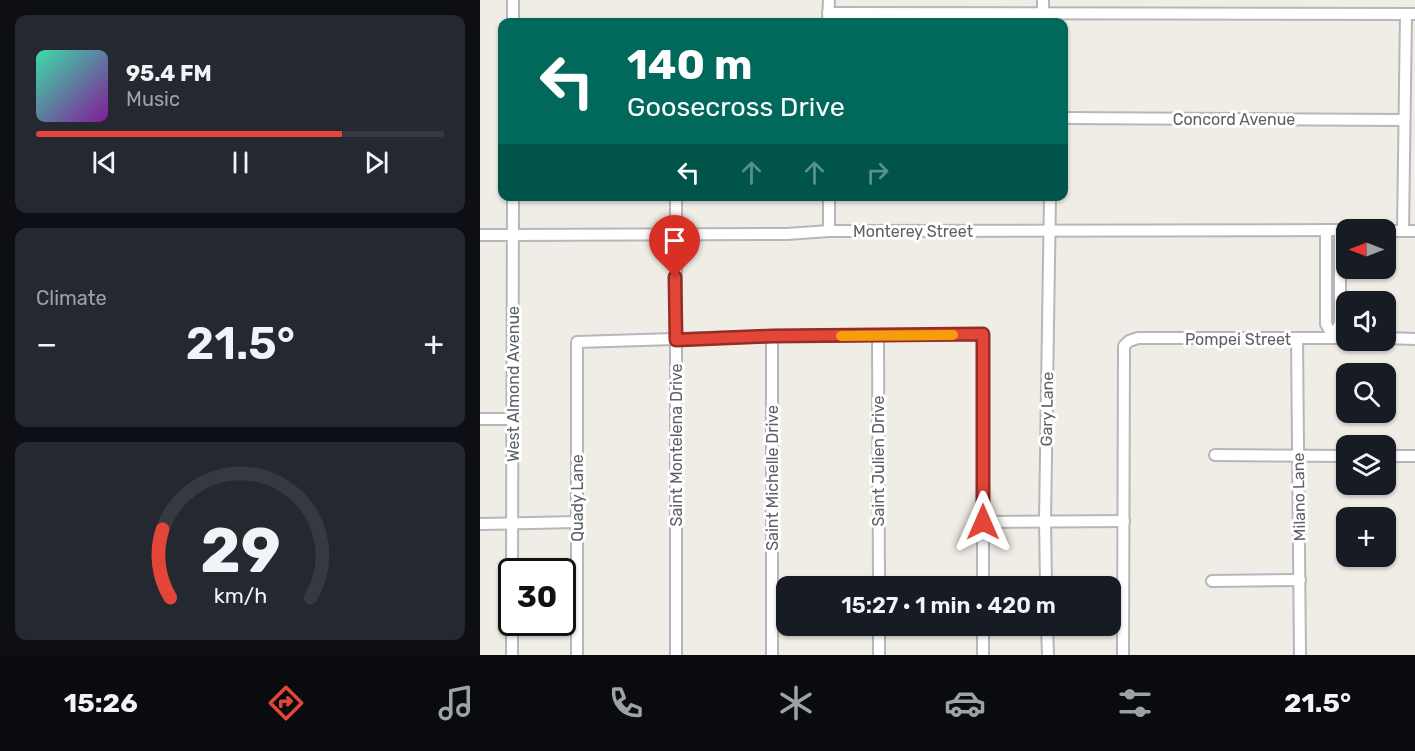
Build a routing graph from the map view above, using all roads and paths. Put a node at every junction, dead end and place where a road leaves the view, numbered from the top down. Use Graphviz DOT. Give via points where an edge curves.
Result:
graph roads {
  1 [pos="513,0"];
  2 [pos="829,0"];
  3 [pos="1042,0"];
  4 [pos="1411,14"];
  5 [pos="513,18"];
  6 [pos="828,18"];
  7 [pos="1043,18"];
  8 [pos="1068,118"];
  9 [pos="1404,120"];
  10 [pos="513,201"];
  11 [pos="676,201"];
  12 [pos="829,201"];
  13 [pos="1050,201"];
  14 [pos="1326,230"];
  15 [pos="1336,230"];
  16 [pos="829,231"];
  17 [pos="1050,231"];
  18 [pos="1396,231"];
  19 [pos="1403,231"];
  20 [pos="1415,231"];
  21 [pos="480,234"];
  22 [pos="513,234"];
  23 [pos="675,235"];
  24 [pos="1341,279"];
  25 [pos="878,335"];
  26 [pos="772,336"];
  27 [pos="1333,337"];
  28 [pos="1336,337"];
  29 [pos="1396,338"];
  30 [pos="1297,339"];
  31 [pos="1415,339"];
  32 [pos="676,340"];
  33 [pos="480,419"];
  34 [pos="513,419"];
  35 [pos="1215,454"];
  36 [pos="1336,456"];
  37 [pos="1396,456"];
  38 [pos="1415,456"];
  39 [pos="1299,457"];
  40 [pos="1045,520"];
  41 [pos="1124,521"];
  42 [pos="577,522"];
  43 [pos="983,522"];
  44 [pos="480,524"];
  45 [pos="513,524"];
  46 [pos="512,558"];
  47 [pos="879,576"];
  48 [pos="983,576"];
  49 [pos="1047,576"];
  50 [pos="1300,580"];
  51 [pos="1212,581"];
  52 [pos="512,636"];
  53 [pos="879,636"];
  54 [pos="983,636"];
  55 [pos="1047,636"];
  56 [pos="512,655"];
  57 [pos="577,655"];
  58 [pos="676,655"];
  59 [pos="772,655"];
  60 [pos="879,655"];
  61 [pos="983,655"];
  62 [pos="1048,655"];
  63 [pos="1123,655"];
  64 [pos="1299,655"];
  1 -- 5 [label="street"];
  2 -- 6 [label="street"];
  3 -- 7 [label="street"];
  4 -- 7 [label="street"];
  4 -- 9 [label="street"];
  6 -- 7 [label="street"];
  8 -- 9 [label="street, Concord Avenue"];
  9 -- 19 [label="street"];
  10 -- 22 [label="street, West Almond Avenue"];
  11 -- 23 [label="street, Saint Montelena Drive"];
  12 -- 16 [label="street"];
  13 -- 17 [label="street, Gary Lane"];
  14 -- 15 [label="street, Monterey Street"];
  14 -- 17 [label="street, Monterey Street"];
  14 -- 27 [label="street" via="1326,324"];
  16 -- 17 [label="street, Monterey Street"];
  16 -- 23 [label="street, Monterey Street"];
  17 -- 40 [label="street, Gary Lane"];
  18 -- 19 [label="street"];
  19 -- 20 [label="street"];
  21 -- 22 [label="street, Monterey Street"];
  22 -- 23 [label="street, Monterey Street"];
  22 -- 34 [label="street, West Almond Avenue"];
  23 -- 32 [label="street, Saint Montelena Drive"];
  24 -- 27 [label="street" via="1340,323"];
  25 -- 26 [label="street"];
  25 -- 43 [label="street" via="983,334"];
  25 -- 47 [label="street, Saint Julien Drive"];
  26 -- 32 [label="street"];
  26 -- 59 [label="street, Saint Michelle Drive"];
  27 -- 28 [label="street, Pompei Street"];
  27 -- 30 [label="street, Pompei Street"];
  29 -- 31 [label="street"];
  30 -- 39 [label="street, Milano Lane"];
  30 -- 41 [label="street, Pompei Street" via="1138,338 1124,346"];
  32 -- 42 [label="street, Quady Lane" via="577,342"];
  32 -- 58 [label="street, Saint Montelena Drive"];
  33 -- 34 [label="street"];
  34 -- 45 [label="street, West Almond Avenue"];
  35 -- 39 [label="street"];
  36 -- 39 [label="street"];
  37 -- 38 [label="street"];
  39 -- 50 [label="street, Milano Lane"];
  40 -- 41 [label="street"];
  40 -- 43 [label="street"];
  40 -- 49 [label="street, Gary Lane"];
  41 -- 63 [label="street"];
  42 -- 45 [label="street"];
  42 -- 57 [label="street, Quady Lane"];
  43 -- 48 [label="street"];
  44 -- 45 [label="street"];
  45 -- 46 [label="street, West Almond Avenue"];
  50 -- 51 [label="street"];
  50 -- 64 [label="street, Milano Lane"];
  52 -- 56 [label="street"];
  53 -- 60 [label="street"];
  54 -- 61 [label="street"];
  55 -- 62 [label="street"];
}
